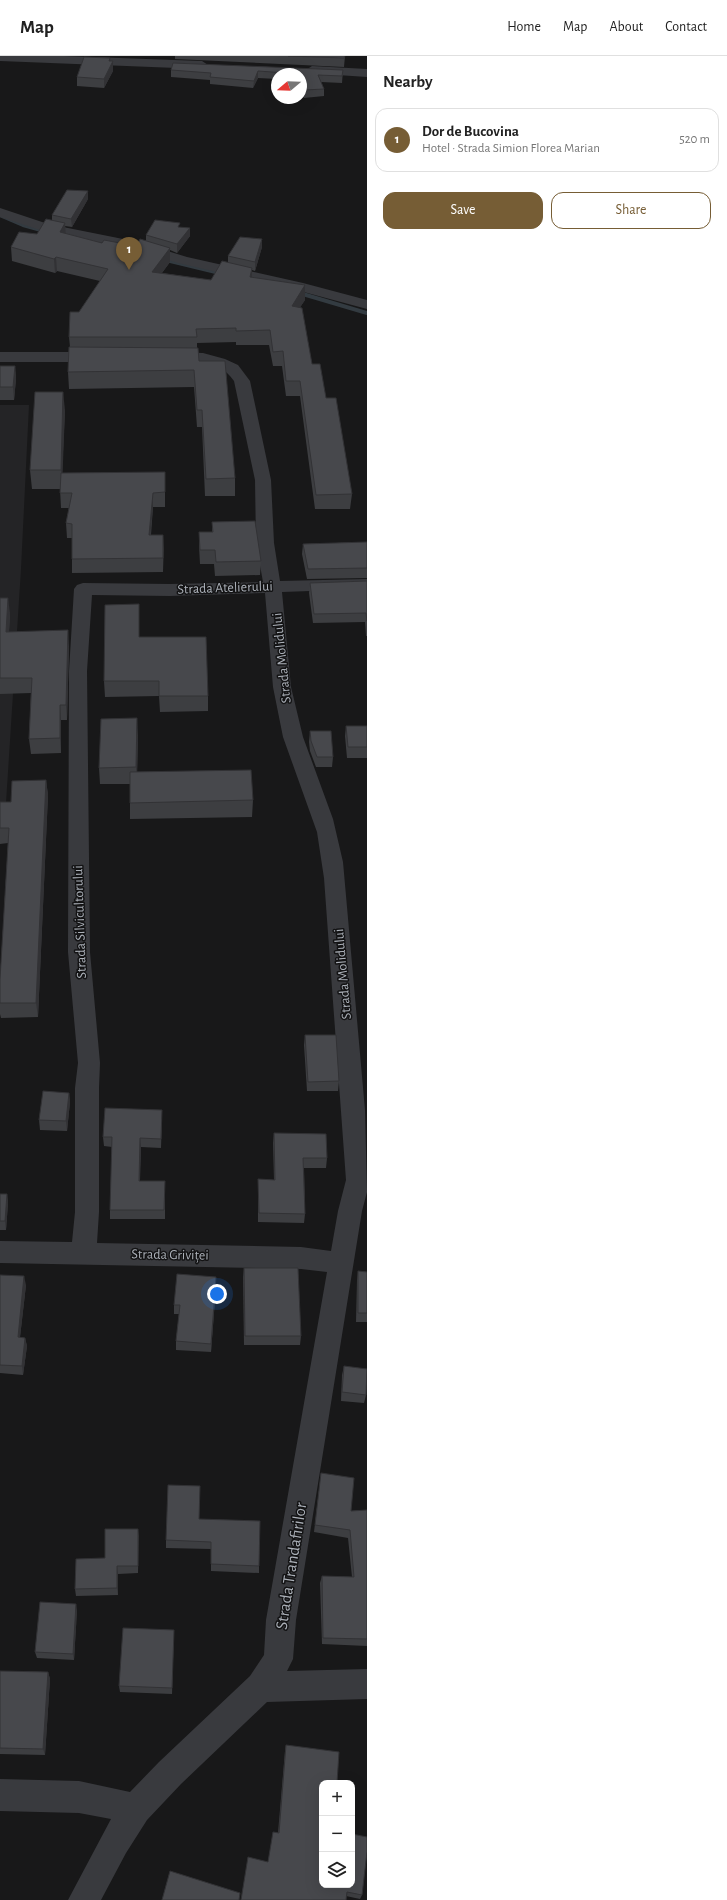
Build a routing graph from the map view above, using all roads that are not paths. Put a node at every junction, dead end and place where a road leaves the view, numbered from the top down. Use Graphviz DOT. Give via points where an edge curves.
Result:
graph roads {
  1 [pos="0,57"];
  2 [pos="215,66"];
  3 [pos="307,70"];
  4 [pos="367,73"];
  5 [pos="0,212"];
  6 [pos="367,305"];
  7 [pos="0,357"];
  8 [pos="113,357"];
  9 [pos="151,357"];
  10 [pos="367,584"];
  11 [pos="272,586"];
  12 [pos="83,589"];
  13 [pos="363,1174"];
  14 [pos="0,1252"];
  15 [pos="83,1254"];
  16 [pos="341,1262"];
  17 [pos="367,1684"];
  18 [pos="261,1687"];
  19 [pos="0,1796"];
  20 [pos="136,1809"];
  21 [pos="84,1900"];
  1 -- 2 [label="street"];
  3 -- 4 [label="street"];
  5 -- 6 [label="street" via="39,226 118,241 183,260 302,287"];
  7 -- 8 [label="street"];
  9 -- 11 [label="street, Strada Molidului" via="203,358 220,362 233,368 242,381 262,480 265,543"];
  10 -- 11 [label="street, Strada Atelierului"];
  11 -- 12 [label="street, Strada Atelierului" via="170,590"];
  11 -- 13 [label="street, Strada Molidului" via="282,687 293,737 318,808 324,818 330,850 346,1002 355,1157"];
  12 -- 15 [label="street, Strada Silvicultorului" via="78,671 79,952 89,1063 87,1212"];
  13 -- 16 [label="street, Strada Trandafirilor"];
  14 -- 15 [label="street, Strada Griviței"];
  15 -- 16 [label="street, Strada Griviței" via="301,1258"];
  16 -- 18 [label="street, Strada Trandafirilor" via="283,1613 278,1659"];
  17 -- 18 [label="street"];
  18 -- 20 [label="street, Strada Trandafirilor" via="170,1773"];
  19 -- 20 [label="street" via="79,1797"];
  20 -- 21 [label="street, Strada Trandafirilor"];
}
